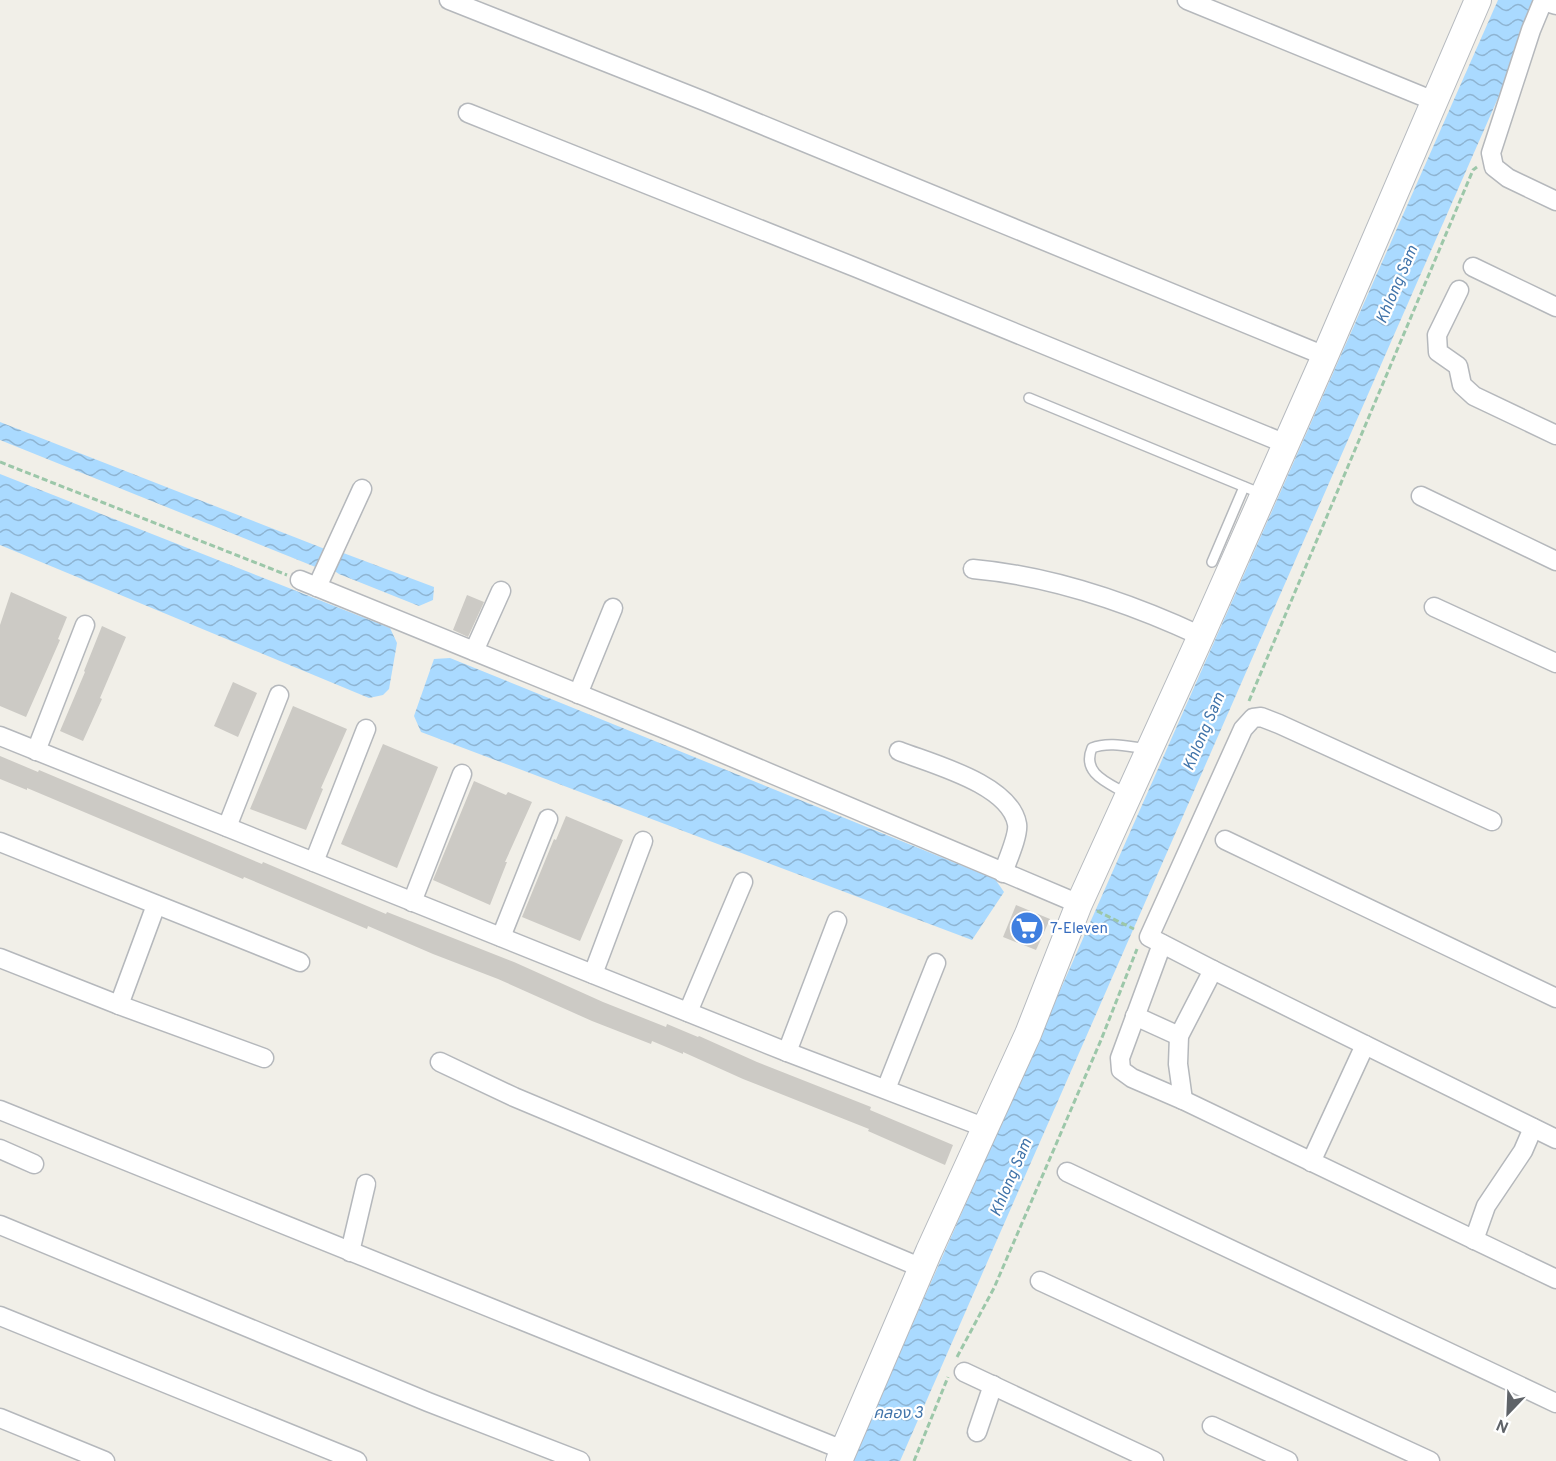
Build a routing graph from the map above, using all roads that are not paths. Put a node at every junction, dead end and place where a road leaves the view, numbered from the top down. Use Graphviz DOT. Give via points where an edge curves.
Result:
graph roads {
  1 [pos="449,0"];
  2 [pos="1187,0"];
  3 [pos="1478,0"];
  4 [pos="1556,5"];
  5 [pos="1434,101"];
  6 [pos="468,113"];
  7 [pos="1556,201"];
  8 [pos="1473,267"];
  9 [pos="1459,290"];
  10 [pos="1556,308"];
  11 [pos="1325,356"];
  12 [pos="1029,398"];
  13 [pos="1556,435"];
  14 [pos="1286,444"];
  15 [pos="362,489"];
  16 [pos="1254,491"];
  17 [pos="1421,496"];
  18 [pos="1556,561"];
  19 [pos="1212,562"];
  20 [pos="974,568"];
  21 [pos="300,580"];
  22 [pos="317,587"];
  23 [pos="501,591"];
  24 [pos="1434,607"];
  25 [pos="613,608"];
  26 [pos="85,625"];
  27 [pos="1201,636"];
  28 [pos="474,651"];
  29 [pos="1556,663"];
  30 [pos="578,694"];
  31 [pos="279,695"];
  32 [pos="366,729"];
  33 [pos="0,736"];
  34 [pos="1149,749"];
  35 [pos="36,751"];
  36 [pos="899,751"];
  37 [pos="462,774"];
  38 [pos="1127,795"];
  39 [pos="548,819"];
  40 [pos="1492,821"];
  41 [pos="227,827"];
  42 [pos="1225,840"];
  43 [pos="643,841"];
  44 [pos="0,842"];
  45 [pos="314,862"];
  46 [pos="1003,873"];
  47 [pos="743,882"];
  48 [pos="412,902"];
  49 [pos="156,905"];
  50 [pos="1086,907"];
  51 [pos="837,921"];
  52 [pos="501,937"];
  53 [pos="1162,944"];
  54 [pos="0,958"];
  55 [pos="300,962"];
  56 [pos="936,963"];
  57 [pos="1213,970"];
  58 [pos="593,974"];
  59 [pos="1556,998"];
  60 [pos="119,1005"];
  61 [pos="687,1012"];
  62 [pos="1135,1016"];
  63 [pos="1179,1036"];
  64 [pos="1365,1046"];
  65 [pos="787,1052"];
  66 [pos="264,1058"];
  67 [pos="440,1062"];
  68 [pos="886,1089"];
  69 [pos="1183,1100"];
  70 [pos="0,1110"];
  71 [pos="986,1128"];
  72 [pos="1533,1128"];
  73 [pos="1556,1139"];
  74 [pos="0,1149"];
  75 [pos="1311,1162"];
  76 [pos="34,1164"];
  77 [pos="1067,1172"];
  78 [pos="366,1184"];
  79 [pos="0,1225"];
  80 [pos="1474,1240"];
  81 [pos="350,1252"];
  82 [pos="922,1268"];
  83 [pos="1556,1279"];
  84 [pos="1040,1281"];
  85 [pos="0,1316"];
  86 [pos="964,1372"];
  87 [pos="993,1385"];
  88 [pos="1556,1402"];
  89 [pos="0,1418"];
  90 [pos="1212,1426"];
  91 [pos="977,1432"];
  92 [pos="841,1456"];
  93 [pos="105,1461"];
  94 [pos="357,1461"];
  95 [pos="580,1461"];
  96 [pos="1154,1461"];
  97 [pos="1288,1461"];
  98 [pos="1430,1461"];
  1 -- 11 [label="street"];
  2 -- 5 [label="street"];
  3 -- 5 [label="street"];
  4 -- 7 [label="street" via="1543,1 1491,153 1494,167 1508,178"];
  5 -- 11 [label="street"];
  6 -- 14 [label="street"];
  8 -- 10 [label="street"];
  9 -- 13 [label="street" via="1437,335 1438,352 1458,366 1462,385 1474,396"];
  11 -- 14 [label="street"];
  12 -- 16 [label="lane"];
  14 -- 16 [label="street"];
  15 -- 22 [label="street"];
  16 -- 19 [label="lane"];
  16 -- 27 [label="street"];
  17 -- 18 [label="street"];
  20 -- 27 [label="street" via="1073,588 1149,612"];
  21 -- 22 [label="street"];
  22 -- 28 [label="street"];
  23 -- 28 [label="street"];
  24 -- 29 [label="street"];
  25 -- 30 [label="street"];
  26 -- 35 [label="street"];
  27 -- 34 [label="street"];
  28 -- 30 [label="street"];
  30 -- 46 [label="street"];
  31 -- 41 [label="street"];
  32 -- 45 [label="street"];
  33 -- 35 [label="street"];
  34 -- 38 [label="street"];
  34 -- 38 [label="lane" via="1113,745 1092,748 1088,757 1090,768"];
  35 -- 41 [label="street"];
  36 -- 46 [label="street" via="980,783 1002,799 1017,826"];
  37 -- 48 [label="street"];
  38 -- 50 [label="street"];
  39 -- 52 [label="street"];
  40 -- 53 [label="street" via="1279,724 1253,718 1243,729 1149,936"];
  41 -- 45 [label="street"];
  42 -- 59 [label="street"];
  43 -- 58 [label="street"];
  44 -- 49 [label="street"];
  45 -- 48 [label="street"];
  46 -- 50 [label="street"];
  47 -- 61 [label="street"];
  48 -- 52 [label="street"];
  49 -- 55 [label="street"];
  49 -- 60 [label="street"];
  50 -- 71 [label="street"];
  51 -- 65 [label="street"];
  52 -- 58 [label="street"];
  53 -- 57 [label="street"];
  53 -- 62 [label="street"];
  54 -- 60 [label="street"];
  56 -- 68 [label="street"];
  57 -- 63 [label="street"];
  57 -- 64 [label="street"];
  58 -- 61 [label="street"];
  60 -- 66 [label="street"];
  61 -- 65 [label="street"];
  62 -- 63 [label="street"];
  62 -- 69 [label="street" via="1120,1058 1121,1070"];
  63 -- 69 [label="street"];
  64 -- 72 [label="street"];
  64 -- 75 [label="street"];
  65 -- 68 [label="street"];
  67 -- 82 [label="street"];
  68 -- 71 [label="street"];
  69 -- 75 [label="street"];
  70 -- 81 [label="street"];
  71 -- 82 [label="street"];
  72 -- 73 [label="street"];
  72 -- 80 [label="street" via="1486,1206"];
  74 -- 76 [label="street"];
  75 -- 80 [label="street"];
  77 -- 88 [label="street"];
  78 -- 81 [label="street"];
  79 -- 95 [label="street"];
  80 -- 83 [label="street"];
  81 -- 92 [label="street"];
  82 -- 92 [label="street"];
  84 -- 98 [label="street"];
  85 -- 94 [label="street"];
  86 -- 87 [label="street"];
  87 -- 91 [label="street"];
  87 -- 96 [label="street"];
  89 -- 93 [label="street"];
  90 -- 97 [label="street"];
}
